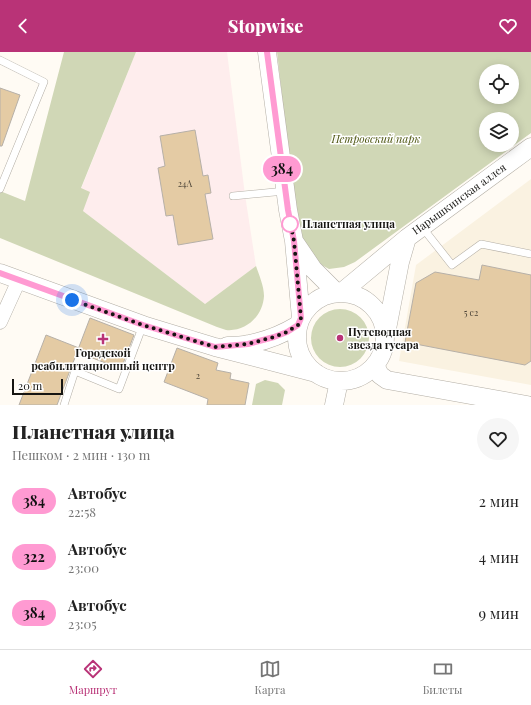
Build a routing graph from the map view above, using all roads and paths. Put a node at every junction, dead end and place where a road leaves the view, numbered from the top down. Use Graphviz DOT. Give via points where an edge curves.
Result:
graph roads {
  1 [pos="268,52"];
  2 [pos="0,60"];
  3 [pos="531,147"];
  4 [pos="0,188"];
  5 [pos="285,191"];
  6 [pos="233,196"];
  7 [pos="422,227"];
  8 [pos="407,238"];
  9 [pos="294,241"];
  10 [pos="531,254"];
  11 [pos="0,273"];
  12 [pos="19,280"];
  13 [pos="340,292"];
  14 [pos="0,322"];
  15 [pos="300,322"];
  16 [pos="143,325"];
  17 [pos="386,339"];
  18 [pos="215,347"];
  19 [pos="375,365"];
  20 [pos="316,373"];
  21 [pos="339,381"];
  22 [pos="64,405"];
  23 [pos="334,405"];
  24 [pos="527,405"];
  1 -- 5 [label="street"];
  2 -- 4 [label="lane" via="44,82"];
  3 -- 7 [label="street, Нарышкинская аллея"];
  5 -- 6 [label="lane"];
  5 -- 9 [label="street"];
  7 -- 8 [label="street, Нарышкинская аллея"];
  7 -- 10 [label="lane" via="452,265 481,244"];
  8 -- 13 [label="street, Нарышкинская аллея"];
  8 -- 17 [label="street, Нарышкинская аллея"];
  9 -- 13 [label="street" via="313,269"];
  9 -- 15 [label="street"];
  11 -- 12 [label="street"];
  12 -- 14 [label="street"];
  12 -- 16 [label="street"];
  13 -- 15 [label="street" via="325,295 311,305"];
  13 -- 17 [label="street" via="359,296 374,307 383,322"];
  15 -- 18 [label="street" via="287,332 274,337 248,344"];
  15 -- 20 [label="street" via="296,336 298,347 305,362"];
  16 -- 18 [label="street"];
  16 -- 22 [label="lane" via="119,389 75,372"];
  17 -- 19 [label="street"];
  18 -- 20 [label="street"];
  19 -- 21 [label="street" via="353,380"];
  19 -- 24 [label="street" via="380,375 387,380"];
  20 -- 21 [label="street" via="327,379"];
  21 -- 23 [label="street"];
}
